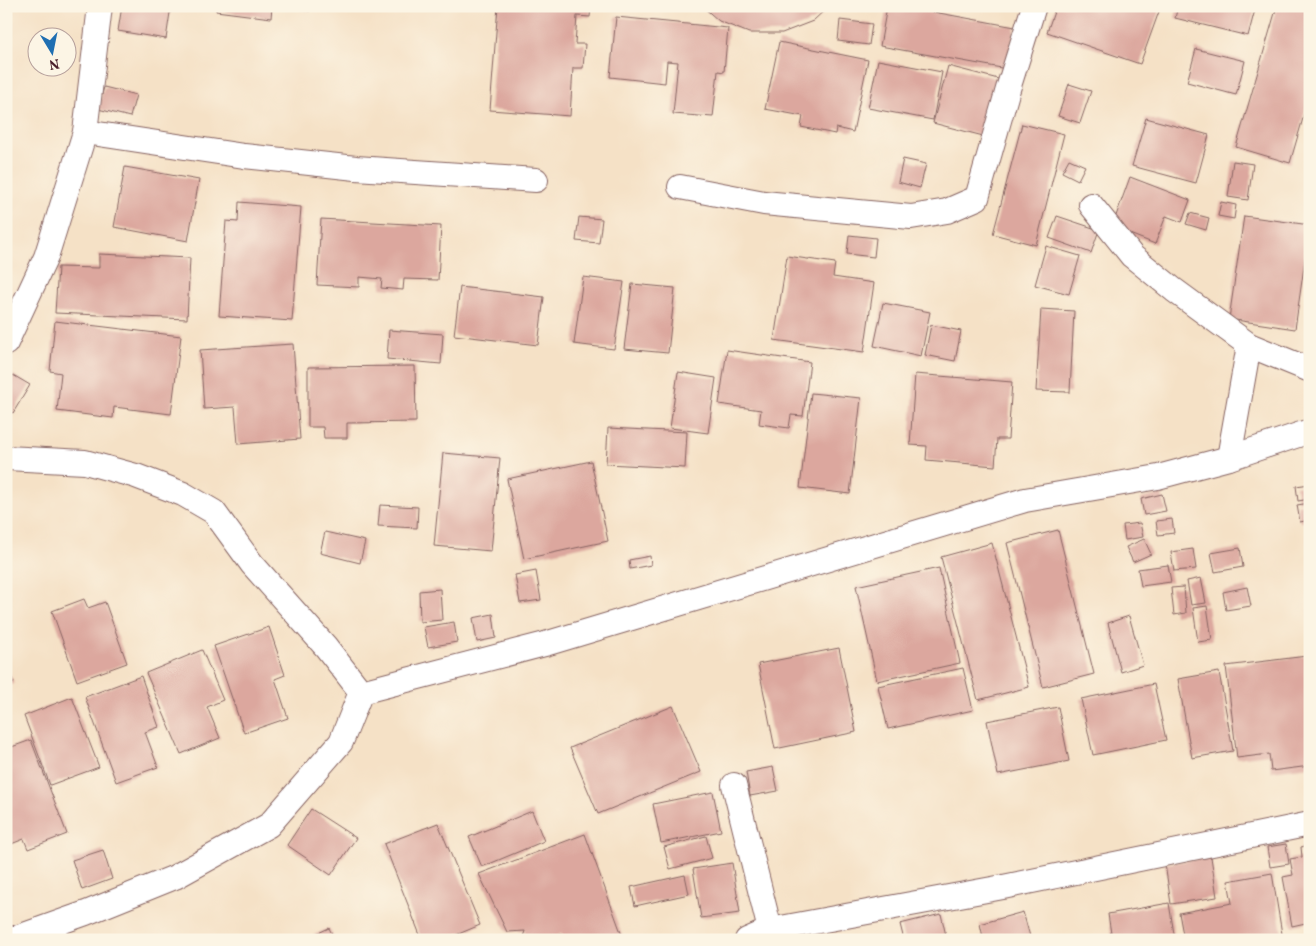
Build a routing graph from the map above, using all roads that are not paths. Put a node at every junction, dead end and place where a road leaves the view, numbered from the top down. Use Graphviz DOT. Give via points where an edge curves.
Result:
graph roads {
  1 [pos="100,6"];
  2 [pos="1034,6"];
  3 [pos="85,132"];
  4 [pos="536,180"];
  5 [pos="680,187"];
  6 [pos="1091,205"];
  7 [pos="6,343"];
  8 [pos="1249,345"];
  9 [pos="1310,370"];
  10 [pos="1310,431"];
  11 [pos="6,458"];
  12 [pos="1229,458"];
  13 [pos="361,692"];
  14 [pos="734,785"];
  15 [pos="1310,824"];
  16 [pos="770,930"];
  17 [pos="10,940"];
  18 [pos="747,940"];
  1 -- 3 [label="street"];
  2 -- 5 [label="street" via="977,198 947,211 910,217 764,203"];
  3 -- 4 [label="street" via="356,168"];
  3 -- 7 [label="street" via="46,258"];
  6 -- 8 [label="street" via="1132,256"];
  8 -- 9 [label="street"];
  8 -- 12 [label="street"];
  10 -- 12 [label="street"];
  11 -- 13 [label="street" via="85,462 136,476 183,494 214,512 252,564 326,647"];
  12 -- 13 [label="street" via="1158,477 1025,500 545,644"];
  13 -- 17 [label="street" via="341,742 269,825 175,877"];
  14 -- 16 [label="street"];
  15 -- 16 [label="street" via="1003,887"];
  16 -- 18 [label="street"];
}
